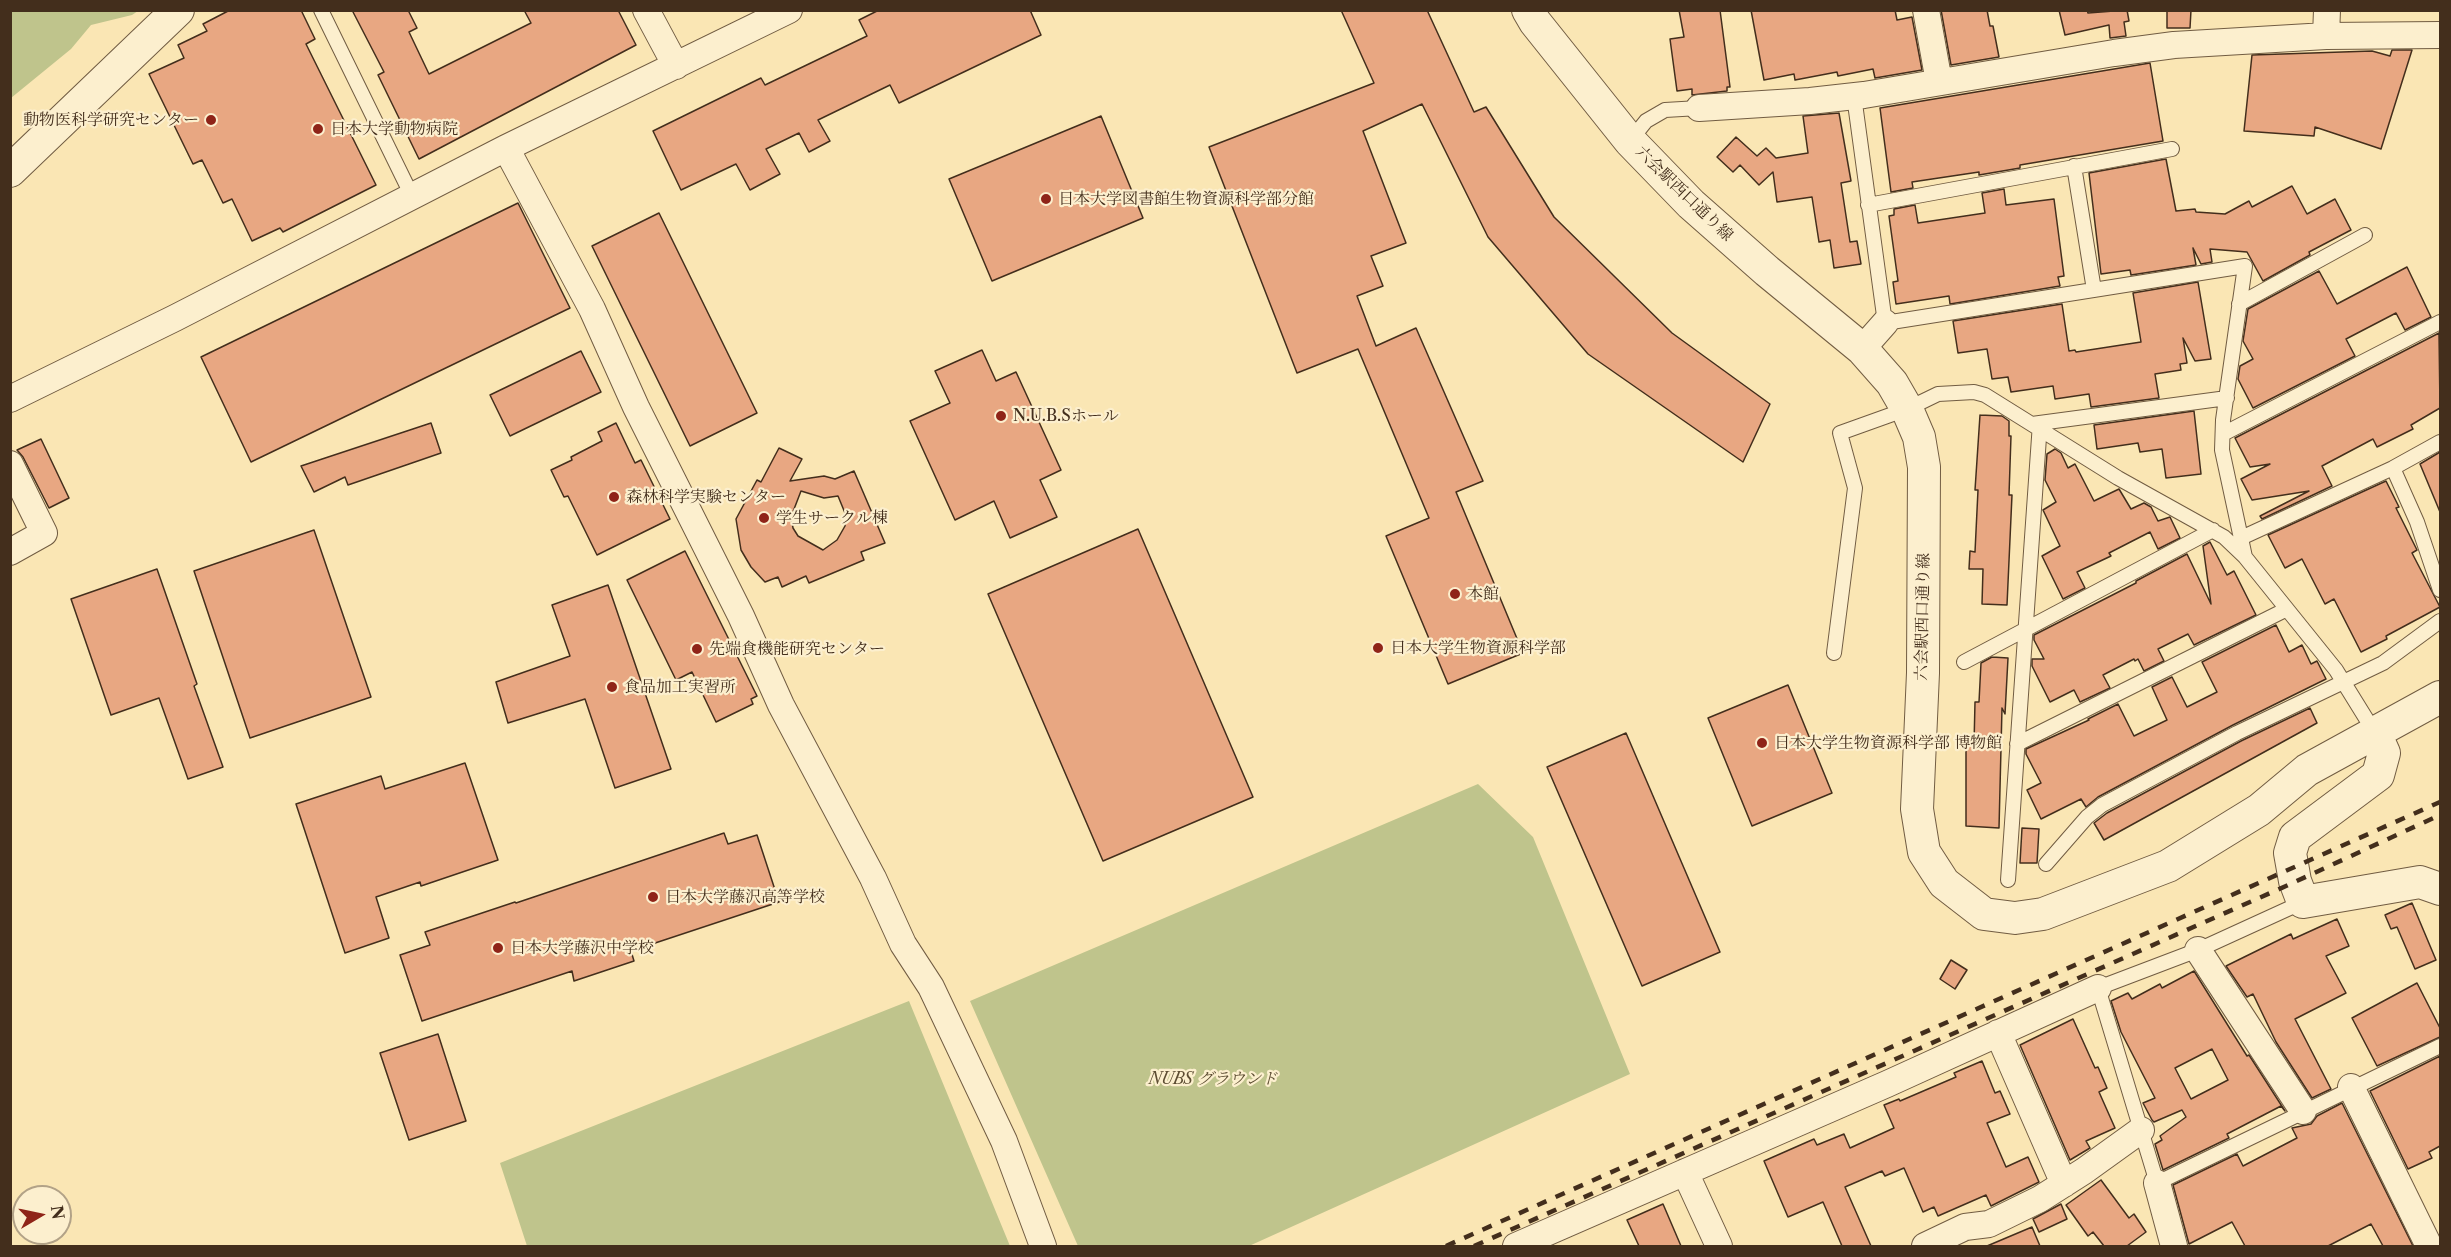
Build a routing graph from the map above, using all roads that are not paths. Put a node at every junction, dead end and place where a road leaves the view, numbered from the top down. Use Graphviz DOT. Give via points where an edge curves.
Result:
graph roads {
  1 [pos="178,10"];
  2 [pos="321,10"];
  3 [pos="646,10"];
  4 [pos="789,10"];
  5 [pos="1528,10"];
  6 [pos="1926,10"];
  7 [pos="2327,10"];
  8 [pos="2440,35"];
  9 [pos="2326,36"];
  10 [pos="676,66"];
  11 [pos="1939,82"];
  12 [pos="1854,96"];
  13 [pos="1699,108"];
  14 [pos="1630,141"];
  15 [pos="506,148"];
  16 [pos="2172,149"];
  17 [pos="2074,166"];
  18 [pos="10,171"];
  19 [pos="412,196"];
  20 [pos="1868,205"];
  21 [pos="2365,235"];
  22 [pos="2094,290"];
  23 [pos="2239,304"];
  24 [pos="2440,322"];
  25 [pos="1885,323"];
  26 [pos="1862,349"];
  27 [pos="2227,398"];
  28 [pos="10,399"];
  29 [pos="1907,409"];
  30 [pos="2036,426"];
  31 [pos="2223,434"];
  32 [pos="2440,442"];
  33 [pos="10,464"];
  34 [pos="2393,468"];
  35 [pos="2213,530"];
  36 [pos="2241,538"];
  37 [pos="10,552"];
  38 [pos="2244,557"];
  39 [pos="2440,590"];
  40 [pos="2287,609"];
  41 [pos="2440,621"];
  42 [pos="2025,631"];
  43 [pos="1834,653"];
  44 [pos="1964,662"];
  45 [pos="2344,683"];
  46 [pos="2440,697"];
  47 [pos="2375,733"];
  48 [pos="2018,744"];
  49 [pos="2046,864"];
  50 [pos="2008,880"];
  51 [pos="2440,889"];
  52 [pos="2303,902"];
  53 [pos="2198,950"];
  54 [pos="2098,988"];
  55 [pos="1998,1033"];
  56 [pos="2440,1046"];
  57 [pos="2351,1088"];
  58 [pos="2303,1111"];
  59 [pos="2141,1130"];
  60 [pos="1685,1172"];
  61 [pos="2157,1183"];
  62 [pos="2064,1184"];
  63 [pos="1969,1237"];
  64 [pos="1043,1246"];
  65 [pos="1516,1246"];
  66 [pos="1719,1246"];
  67 [pos="1925,1246"];
  68 [pos="2174,1246"];
  69 [pos="2429,1246"];
  1 -- 18 [label="street"];
  2 -- 19 [label="lane"];
  3 -- 10 [label="street"];
  4 -- 10 [label="street"];
  5 -- 14 [label="street, 六会駅西口通り線"];
  6 -- 11 [label="street"];
  7 -- 9 [label="street"];
  8 -- 9 [label="street"];
  9 -- 11 [label="street" via="2174,45"];
  10 -- 15 [label="street"];
  11 -- 12 [label="street"];
  12 -- 13 [label="street"];
  12 -- 20 [label="lane"];
  13 -- 14 [label="lane" via="1665,110 1646,121"];
  14 -- 26 [label="street, 六会駅西口通り線" via="1700,212"];
  15 -- 19 [label="street"];
  15 -- 64 [label="street" via="591,309 781,705 873,878 903,944 932,987 1004,1141"];
  16 -- 17 [label="lane"];
  17 -- 20 [label="lane"];
  17 -- 22 [label="lane"];
  19 -- 28 [label="street"];
  20 -- 25 [label="lane"];
  21 -- 23 [label="lane"];
  22 -- 23 [label="lane" via="2245,266"];
  22 -- 25 [label="lane"];
  23 -- 27 [label="lane"];
  24 -- 31 [label="lane"];
  25 -- 26 [label="street"];
  26 -- 29 [label="street, 六会駅西口通り線" via="1892,383"];
  27 -- 30 [label="lane"];
  27 -- 31 [label="lane"];
  29 -- 30 [label="lane" via="1938,394 1974,392"];
  29 -- 43 [label="lane" via="1840,433 1855,488"];
  29 -- 47 [label="street, 六会駅西口通り線" via="1919,437 1924,467 1923,673 1917,809 1924,852 1944,883 1984,914 2015,918 2043,914 2168,866 2259,810 2307,770"];
  30 -- 35 [label="lane" via="2118,478"];
  30 -- 42 [label="lane"];
  31 -- 36 [label="lane" via="2222,450"];
  32 -- 34 [label="lane"];
  33 -- 37 [label="street" via="44,533"];
  34 -- 36 [label="lane"];
  34 -- 39 [label="lane"];
  35 -- 38 [label="lane"];
  35 -- 42 [label="lane"];
  36 -- 38 [label="lane"];
  38 -- 40 [label="lane"];
  40 -- 45 [label="lane"];
  40 -- 48 [label="lane"];
  41 -- 45 [label="lane" via="2383,663"];
  42 -- 44 [label="lane"];
  42 -- 48 [label="lane"];
  45 -- 47 [label="lane"];
  45 -- 49 [label="lane" via="2237,733 2102,805"];
  46 -- 47 [label="street, 六会駅西口通り線"];
  47 -- 52 [label="street" via="2384,753 2379,775 2295,837 2290,853"];
  48 -- 50 [label="lane"];
  51 -- 52 [label="street" via="2420,882"];
  52 -- 53 [label="lane"];
  53 -- 54 [label="lane"];
  53 -- 58 [label="street"];
  54 -- 55 [label="street"];
  54 -- 59 [label="lane"];
  55 -- 60 [label="street"];
  55 -- 62 [label="street"];
  56 -- 57 [label="lane"];
  57 -- 58 [label="lane"];
  57 -- 69 [label="street"];
  58 -- 61 [label="lane"];
  59 -- 61 [label="lane"];
  59 -- 62 [label="street"];
  60 -- 65 [label="street"];
  60 -- 66 [label="street"];
  61 -- 68 [label="street"];
  62 -- 63 [label="street"];
  63 -- 67 [label="street"];
}
